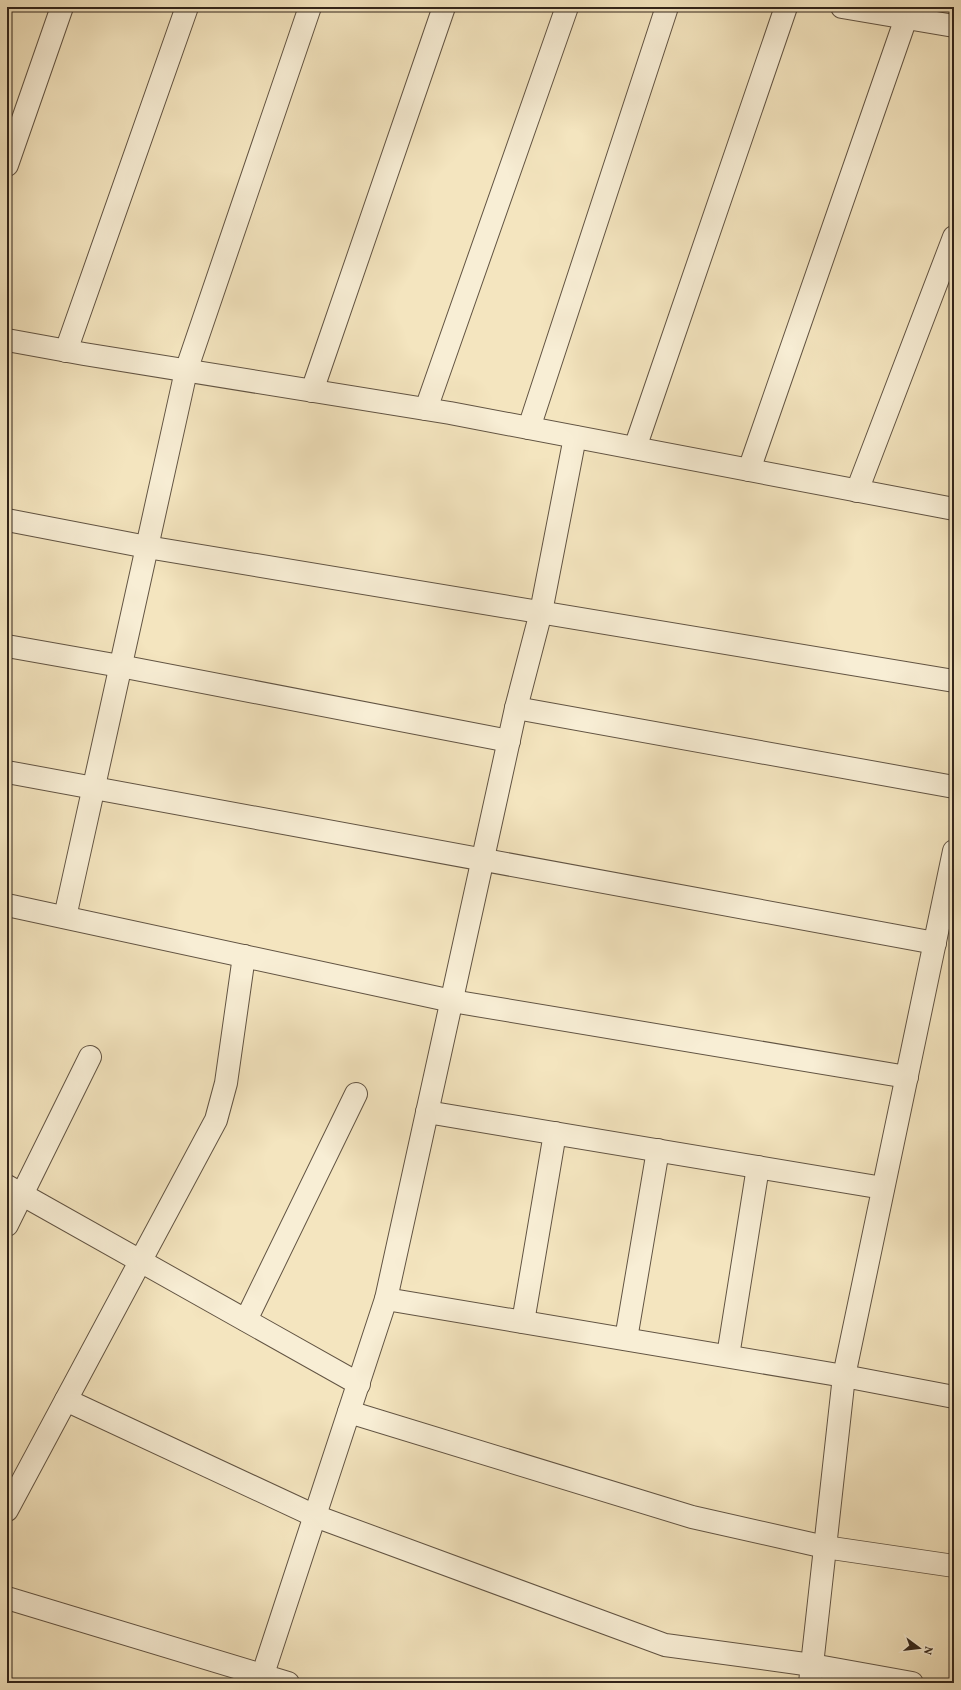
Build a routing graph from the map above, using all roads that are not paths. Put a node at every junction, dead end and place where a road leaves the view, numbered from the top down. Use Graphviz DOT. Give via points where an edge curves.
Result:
graph roads {
  1 [pos="62,7"];
  2 [pos="187,7"];
  3 [pos="310,7"];
  4 [pos="444,7"];
  5 [pos="567,7"];
  6 [pos="667,7"];
  7 [pos="786,7"];
  8 [pos="842,7"];
  9 [pos="906,18"];
  10 [pos="954,26"];
  11 [pos="7,165"];
  12 [pos="954,237"];
  13 [pos="7,340"];
  14 [pos="66,350"];
  15 [pos="186,371"];
  16 [pos="312,391"];
  17 [pos="426,409"];
  18 [pos="529,428"];
  19 [pos="575,437"];
  20 [pos="635,448"];
  21 [pos="749,470"];
  22 [pos="857,491"];
  23 [pos="954,509"];
  24 [pos="7,520"];
  25 [pos="147,547"];
  26 [pos="541,612"];
  27 [pos="7,646"];
  28 [pos="120,666"];
  29 [pos="954,681"];
  30 [pos="516,708"];
  31 [pos="509,741"];
  32 [pos="7,772"];
  33 [pos="93,788"];
  34 [pos="954,788"];
  35 [pos="954,851"];
  36 [pos="483,860"];
  37 [pos="9,910"];
  38 [pos="65,917"];
  39 [pos="935,943"];
  40 [pos="244,956"];
  41 [pos="452,1001"];
  42 [pos="90,1056"];
  43 [pos="907,1077"];
  44 [pos="356,1094"];
  45 [pos="427,1112"];
  46 [pos="555,1133"];
  47 [pos="658,1150"];
  48 [pos="758,1167"];
  49 [pos="884,1188"];
  50 [pos="15,1190"];
  51 [pos="7,1225"];
  52 [pos="141,1261"];
  53 [pos="386,1299"];
  54 [pos="246,1320"];
  55 [pos="523,1322"];
  56 [pos="626,1339"];
  57 [pos="728,1356"];
  58 [pos="844,1376"];
  59 [pos="359,1384"];
  60 [pos="954,1397"];
  61 [pos="66,1400"];
  62 [pos="349,1412"];
  63 [pos="7,1510"];
  64 [pos="315,1516"];
  65 [pos="825,1547"];
  66 [pos="954,1566"];
  67 [pos="7,1598"];
  68 [pos="811,1674"];
  69 [pos="262,1679"];
  70 [pos="288,1683"];
  71 [pos="912,1683"];
  1 -- 11 [label="street"];
  2 -- 14 [label="street"];
  3 -- 15 [label="street"];
  4 -- 16 [label="street"];
  5 -- 17 [label="street"];
  6 -- 18 [label="street"];
  7 -- 20 [label="street"];
  8 -- 9 [label="street"];
  9 -- 10 [label="street"];
  9 -- 21 [label="street"];
  12 -- 22 [label="street"];
  13 -- 14 [label="street"];
  14 -- 15 [label="street"];
  15 -- 16 [label="street"];
  15 -- 25 [label="street"];
  16 -- 17 [label="street"];
  17 -- 18 [label="street"];
  18 -- 19 [label="street"];
  19 -- 20 [label="street"];
  19 -- 26 [label="street"];
  20 -- 21 [label="street"];
  21 -- 22 [label="street"];
  22 -- 23 [label="street"];
  24 -- 25 [label="street"];
  25 -- 26 [label="street"];
  25 -- 28 [label="street"];
  26 -- 29 [label="street"];
  26 -- 30 [label="street"];
  27 -- 28 [label="street"];
  28 -- 31 [label="street"];
  28 -- 33 [label="street"];
  30 -- 31 [label="street"];
  30 -- 34 [label="street"];
  31 -- 36 [label="street"];
  32 -- 33 [label="street"];
  33 -- 36 [label="street"];
  33 -- 38 [label="street"];
  35 -- 39 [label="street"];
  36 -- 39 [label="street"];
  36 -- 41 [label="street"];
  37 -- 38 [label="street"];
  38 -- 40 [label="street"];
  39 -- 43 [label="street"];
  40 -- 41 [label="street"];
  40 -- 52 [label="street" via="226,1083 216,1120"];
  41 -- 43 [label="street"];
  41 -- 45 [label="street"];
  42 -- 50 [label="street"];
  43 -- 49 [label="street"];
  44 -- 54 [label="street"];
  45 -- 46 [label="street"];
  45 -- 53 [label="street"];
  46 -- 47 [label="street"];
  46 -- 55 [label="street"];
  47 -- 48 [label="street"];
  47 -- 56 [label="street"];
  48 -- 49 [label="street"];
  48 -- 57 [label="street"];
  49 -- 58 [label="street"];
  50 -- 51 [label="street"];
  50 -- 52 [label="street"];
  52 -- 54 [label="street"];
  52 -- 61 [label="street"];
  53 -- 55 [label="street"];
  53 -- 59 [label="street"];
  54 -- 59 [label="street"];
  55 -- 56 [label="street"];
  56 -- 57 [label="street"];
  57 -- 58 [label="street"];
  58 -- 60 [label="street"];
  58 -- 65 [label="street"];
  59 -- 62 [label="street"];
  61 -- 63 [label="street"];
  61 -- 64 [label="street"];
  62 -- 64 [label="street"];
  62 -- 65 [label="street" via="692,1517"];
  64 -- 68 [label="street" via="665,1644"];
  64 -- 69 [label="street"];
  65 -- 66 [label="street"];
  65 -- 68 [label="street"];
  67 -- 69 [label="street"];
  68 -- 71 [label="street"];
  69 -- 70 [label="street"];
}
